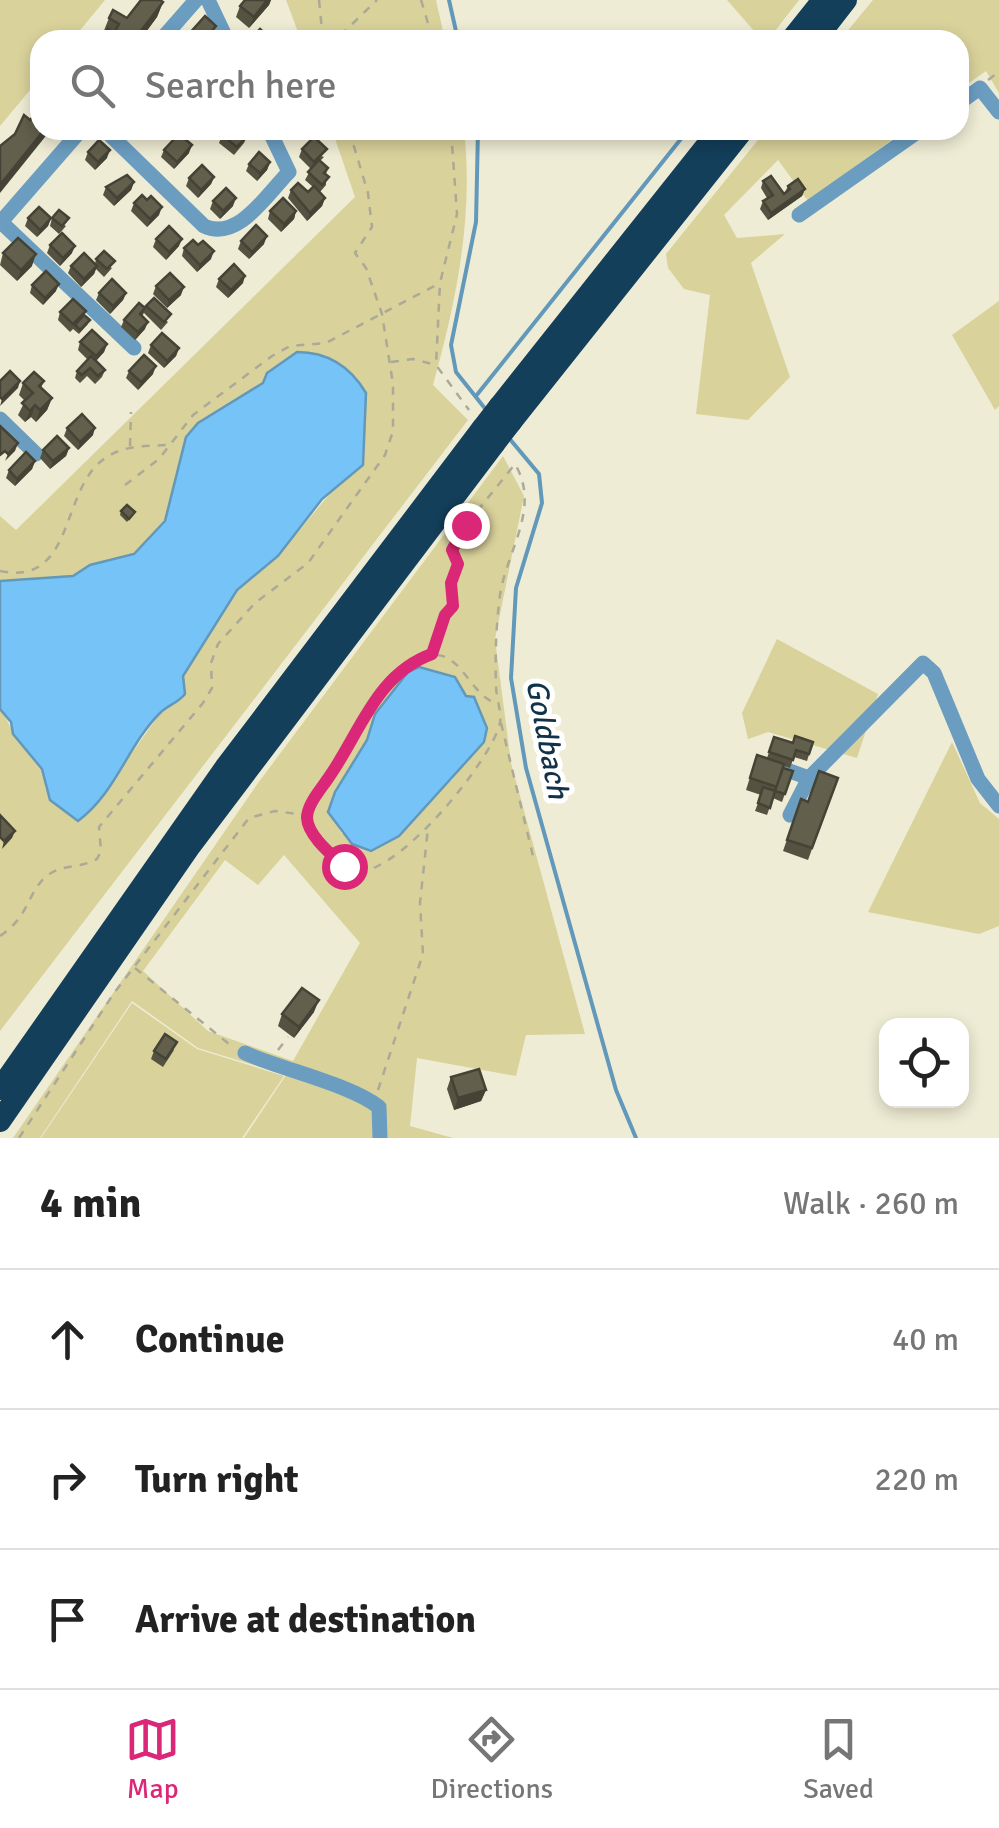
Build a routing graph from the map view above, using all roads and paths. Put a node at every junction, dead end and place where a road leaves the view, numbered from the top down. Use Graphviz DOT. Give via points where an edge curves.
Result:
graph roads {
  1 [pos="196,0"];
  2 [pos="208,0"];
  3 [pos="319,0"];
  4 [pos="376,0"];
  5 [pos="420,0"];
  6 [pos="823,0"];
  7 [pos="846,0"];
  8 [pos="170,30"];
  9 [pos="222,30"];
  10 [pos="323,30"];
  11 [pos="346,30"];
  12 [pos="430,30"];
  13 [pos="799,30"];
  14 [pos="822,30"];
  15 [pos="969,95"];
  16 [pos="999,112"];
  17 [pos="72,140"];
  18 [pos="115,140"];
  19 [pos="274,140"];
  20 [pos="352,140"];
  21 [pos="452,140"];
  22 [pos="711,140"];
  23 [pos="735,140"];
  24 [pos="906,140"];
  25 [pos="800,214"];
  26 [pos="1,222"];
  27 [pos="440,283"];
  28 [pos="382,314"];
  29 [pos="134,348"];
  30 [pos="389,362"];
  31 [pos="436,365"];
  32 [pos="131,412"];
  33 [pos="505,414"];
  34 [pos="0,419"];
  35 [pos="482,428"];
  36 [pos="170,444"];
  37 [pos="131,448"];
  38 [pos="36,454"];
  39 [pos="125,485"];
  40 [pos="0,571"];
  41 [pos="432,654"];
  42 [pos="496,703"];
  43 [pos="500,722"];
  44 [pos="773,765"];
  45 [pos="809,778"];
  46 [pos="999,806"];
  47 [pos="308,815"];
  48 [pos="790,815"];
  49 [pos="431,822"];
  50 [pos="533,856"];
  51 [pos="0,936"];
  52 [pos="136,968"];
  53 [pos="288,1037"];
  54 [pos="245,1053"];
  55 [pos="268,1063"];
  56 [pos="0,1088"];
  57 [pos="379,1107"];
  58 [pos="0,1121"];
  59 [pos="19,1138"];
  60 [pos="380,1138"];
  1 -- 8 [label="street"];
  2 -- 9 [label="street"];
  3 -- 10 [label="path"];
  4 -- 11 [label="path"];
  5 -- 12 [label="path"];
  6 -- 13 [label="highway"];
  7 -- 14 [label="highway"];
  15 -- 16 [label="street" via="980,88"];
  17 -- 26 [label="street"];
  18 -- 19 [label="street" via="217,232 234,228 289,172"];
  20 -- 28 [label="path" via="372,228 355,253"];
  21 -- 27 [label="path" via="458,214"];
  22 -- 33 [label="highway"];
  23 -- 33 [label="highway"];
  24 -- 25 [label="street"];
  26 -- 29 [label="street"];
  27 -- 28 [label="path"];
  27 -- 31 [label="path"];
  28 -- 30 [label="path"];
  28 -- 36 [label="path" via="326,342 290,346 272,356 193,416"];
  30 -- 31 [label="path"];
  30 -- 51 [label="path" via="393,431 379,466 308,563 254,603 218,644 210,664 212,688 99,827 97,858 51,873 19,923"];
  31 -- 35 [label="path"];
  32 -- 37 [label="path"];
  33 -- 35 [label="highway, bridge"];
  34 -- 38 [label="street"];
  35 -- 56 [label="highway" via="215,782"];
  35 -- 58 [label="highway"];
  36 -- 37 [label="path"];
  36 -- 39 [label="path"];
  37 -- 40 [label="path" via="87,474 69,526 46,563 29,572"];
  41 -- 42 [label="path" via="455,662 482,697"];
  41 -- 42 [label="path" via="453,606 458,564 452,550 515,464 526,506 500,596"];
  41 -- 47 [label="path" via="403,669 370,707"];
  42 -- 43 [label="path"];
  43 -- 49 [label="path" via="478,767"];
  43 -- 50 [label="path"];
  44 -- 45 [label="street"];
  45 -- 46 [label="street" via="923,663 934,674 978,779"];
  45 -- 48 [label="street"];
  47 -- 49 [label="path" via="322,844 352,871 392,858"];
  47 -- 52 [label="path" via="275,810 249,818"];
  49 -- 57 [label="path" via="420,903 423,954 386,1058"];
  52 -- 54 [label="path"];
  52 -- 59 [label="path"];
  53 -- 55 [label="path"];
  54 -- 55 [label="street"];
  55 -- 57 [label="street"];
  57 -- 60 [label="street"];
}
